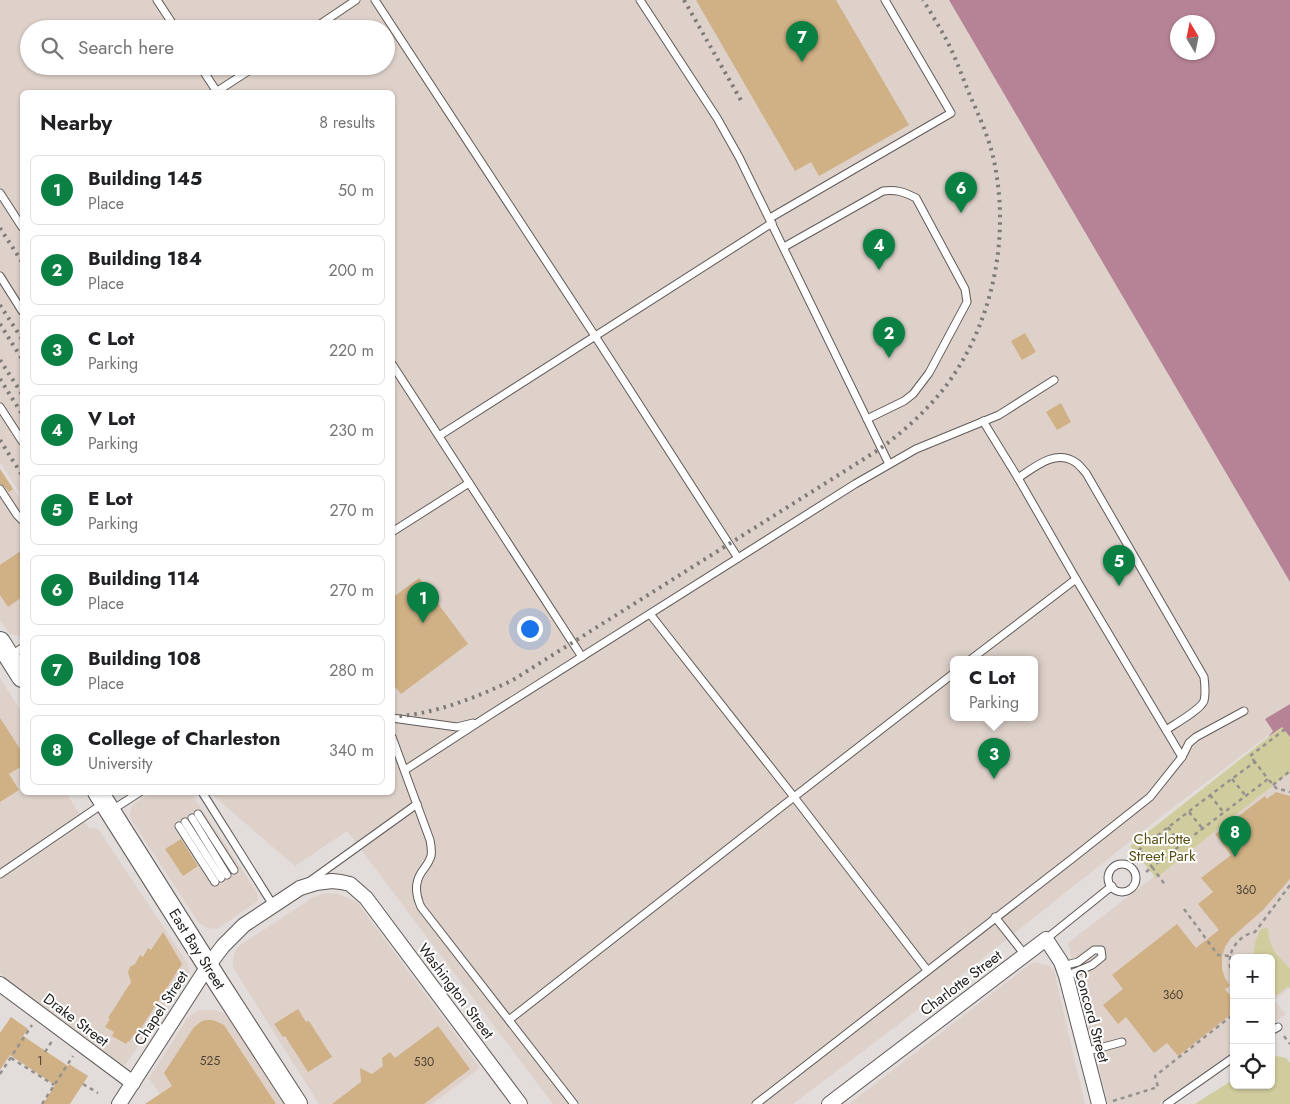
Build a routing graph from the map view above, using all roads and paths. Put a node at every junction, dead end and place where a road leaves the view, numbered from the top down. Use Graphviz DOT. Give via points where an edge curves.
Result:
graph roads {
  1 [pos="157,0"];
  2 [pos="356,0"];
  3 [pos="374,0"];
  4 [pos="640,0"];
  5 [pos="885,0"];
  6 [pos="170,20"];
  7 [pos="326,20"];
  8 [pos="387,20"];
  9 [pos="395,32"];
  10 [pos="206,75"];
  11 [pos="242,75"];
  12 [pos="216,90"];
  13 [pos="220,90"];
  14 [pos="0,193"];
  15 [pos="771,220"];
  16 [pos="20,222"];
  17 [pos="784,247"];
  18 [pos="0,276"];
  19 [pos="20,308"];
  20 [pos="595,336"];
  21 [pos="395,369"];
  22 [pos="1054,380"];
  23 [pos="0,407"];
  24 [pos="867,419"];
  25 [pos="983,421"];
  26 [pos="439,436"];
  27 [pos="20,438"];
  28 [pos="889,464"];
  29 [pos="1018,478"];
  30 [pos="470,483"];
  31 [pos="0,489"];
  32 [pos="20,518"];
  33 [pos="395,530"];
  34 [pos="738,558"];
  35 [pos="1076,579"];
  36 [pos="650,614"];
  37 [pos="11,649"];
  38 [pos="975,656"];
  39 [pos="582,657"];
  40 [pos="20,672"];
  41 [pos="950,676"];
  42 [pos="1244,711"];
  43 [pos="395,718"];
  44 [pos="485,718"];
  45 [pos="1166,730"];
  46 [pos="1290,732"];
  47 [pos="395,745"];
  48 [pos="1182,757"];
  49 [pos="1255,762"];
  50 [pos="405,770"];
  51 [pos="1290,771"];
  52 [pos="1232,779"];
  53 [pos="1268,779"];
  54 [pos="1272,785"];
  55 [pos="1290,792"];
  56 [pos="129,795"];
  57 [pos="204,795"];
  58 [pos="1210,795"];
  59 [pos="1246,796"];
  60 [pos="794,797"];
  61 [pos="104,802"];
  62 [pos="417,804"];
  63 [pos="1189,812"];
  64 [pos="1224,813"];
  65 [pos="188,820"];
  66 [pos="1168,827"];
  67 [pos="1203,829"];
  68 [pos="1181,845"];
  69 [pos="1139,849"];
  70 [pos="1132,854"];
  71 [pos="1152,867"];
  72 [pos="234,870"];
  73 [pos="1146,872"];
  74 [pos="0,874"];
  75 [pos="1290,885"];
  76 [pos="1112,886"];
  77 [pos="1166,886"];
  78 [pos="300,888"];
  79 [pos="366,898"];
  80 [pos="274,905"];
  81 [pos="1184,909"];
  82 [pos="996,917"];
  83 [pos="1046,939"];
  84 [pos="1231,954"];
  85 [pos="1025,955"];
  86 [pos="1230,956"];
  87 [pos="208,966"];
  88 [pos="927,970"];
  89 [pos="1064,971"];
  90 [pos="0,984"];
  91 [pos="1230,1017"];
  92 [pos="509,1020"];
  93 [pos="33,1024"];
  94 [pos="53,1039"];
  95 [pos="1122,1042"];
  96 [pos="46,1052"];
  97 [pos="1085,1052"];
  98 [pos="74,1055"];
  99 [pos="10,1058"];
  100 [pos="1230,1060"];
  101 [pos="0,1074"];
  102 [pos="133,1083"];
  103 [pos="83,1084"];
  104 [pos="54,1085"];
  105 [pos="98,1093"];
  106 [pos="1105,1103"];
  107 [pos="42,1104"];
  108 [pos="119,1104"];
  109 [pos="297,1104"];
  110 [pos="520,1104"];
  111 [pos="574,1104"];
  112 [pos="756,1104"];
  113 [pos="829,1104"];
  114 [pos="1166,1104"];
  1 -- 6 [label="lane"];
  2 -- 7 [label="lane"];
  3 -- 8 [label="lane"];
  4 -- 15 [label="lane" via="717,118"];
  5 -- 15 [label="lane" via="951,113"];
  9 -- 20 [label="lane"];
  10 -- 12 [label="lane"];
  11 -- 13 [label="lane"];
  14 -- 16 [label="lane"];
  15 -- 17 [label="lane"];
  15 -- 20 [label="lane"];
  17 -- 24 [label="lane"];
  17 -- 24 [label="lane" via="883,191 904,192 916,198 965,289 967,302 919,387 904,401"];
  18 -- 19 [label="lane"];
  20 -- 26 [label="lane"];
  20 -- 34 [label="lane"];
  21 -- 26 [label="lane"];
  22 -- 25 [label="lane" via="999,415"];
  23 -- 27 [label="lane"];
  24 -- 28 [label="lane"];
  25 -- 28 [label="lane"];
  25 -- 29 [label="lane"];
  26 -- 30 [label="lane"];
  28 -- 34 [label="lane"];
  29 -- 35 [label="lane"];
  29 -- 45 [label="lane" via="1054,457 1076,462 1086,473 1204,677 1206,691 1203,703"];
  30 -- 33 [label="lane"];
  30 -- 39 [label="lane"];
  31 -- 32 [label="lane"];
  34 -- 36 [label="lane"];
  35 -- 38 [label="lane"];
  35 -- 45 [label="lane"];
  36 -- 39 [label="lane"];
  36 -- 60 [label="lane"];
  37 -- 40 [label="main road"];
  39 -- 44 [label="lane"];
  41 -- 60 [label="lane"];
  42 -- 48 [label="lane" via="1196,737"];
  43 -- 44 [label="lane" via="457,727"];
  44 -- 50 [label="lane"];
  45 -- 48 [label="lane"];
  46 -- 49 [label="path" via="1284,730 1250,756"];
  47 -- 50 [label="lane"];
  48 -- 82 [label="lane" via="1150,797"];
  49 -- 52 [label="path"];
  49 -- 53 [label="path"];
  50 -- 62 [label="lane"];
  51 -- 54 [label="path"];
  52 -- 58 [label="path"];
  52 -- 59 [label="path"];
  53 -- 54 [label="path"];
  53 -- 59 [label="path"];
  54 -- 55 [label="path"];
  56 -- 61 [label="lane"];
  57 -- 80 [label="lane"];
  58 -- 63 [label="path"];
  58 -- 64 [label="path"];
  59 -- 64 [label="path"];
  60 -- 88 [label="lane"];
  60 -- 92 [label="lane"];
  61 -- 74 [label="lane"];
  61 -- 87 [label="main road, East Bay Street"];
  62 -- 78 [label="lane"];
  62 -- 92 [label="lane" via="432,852 416,884 421,907"];
  63 -- 66 [label="path"];
  63 -- 67 [label="path"];
  64 -- 67 [label="path"];
  65 -- 65 [label="lane" via="221,878"];
  65 -- 72 [label="lane"];
  66 -- 68 [label="path"];
  66 -- 69 [label="path"];
  67 -- 68 [label="path"];
  68 -- 71 [label="path"];
  69 -- 70 [label="path"];
  69 -- 71 [label="path"];
  71 -- 73 [label="path"];
  71 -- 77 [label="path"];
  75 -- 84 [label="path" via="1255,932 1237,941"];
  76 -- 83 [label="lane, Charlotte Street"];
  78 -- 79 [label="street, Chapel Street" via="341,882 350,884"];
  78 -- 80 [label="street, Chapel Street"];
  79 -- 110 [label="street, Washington Street"];
  80 -- 87 [label="street, Chapel Street" via="244,925"];
  81 -- 86 [label="path" via="1218,955"];
  82 -- 85 [label="lane"];
  82 -- 88 [label="lane"];
  83 -- 85 [label="street, Charlotte Street"];
  83 -- 89 [label="street, Concord Street"];
  85 -- 113 [label="street, Charlotte Street"];
  87 -- 102 [label="street, Chapel Street"];
  87 -- 109 [label="main road, East Bay Street"];
  88 -- 112 [label="lane"];
  89 -- 89 [label="lane" via="1092,965 1102,957 1101,950 1094,950"];
  89 -- 97 [label="street, Concord Street"];
  90 -- 102 [label="street, Drake Street"];
  91 -- 106 [label="path" via="1155,1076 1158,1087"];
  92 -- 111 [label="lane"];
  93 -- 99 [label="path"];
  94 -- 96 [label="path"];
  95 -- 97 [label="lane"];
  97 -- 106 [label="street, Concord Street"];
  98 -- 104 [label="path"];
  99 -- 101 [label="path"];
  99 -- 104 [label="path"];
  100 -- 114 [label="lane"];
  102 -- 108 [label="street, Chapel Street"];
  103 -- 105 [label="path"];
  104 -- 107 [label="path"];
}
